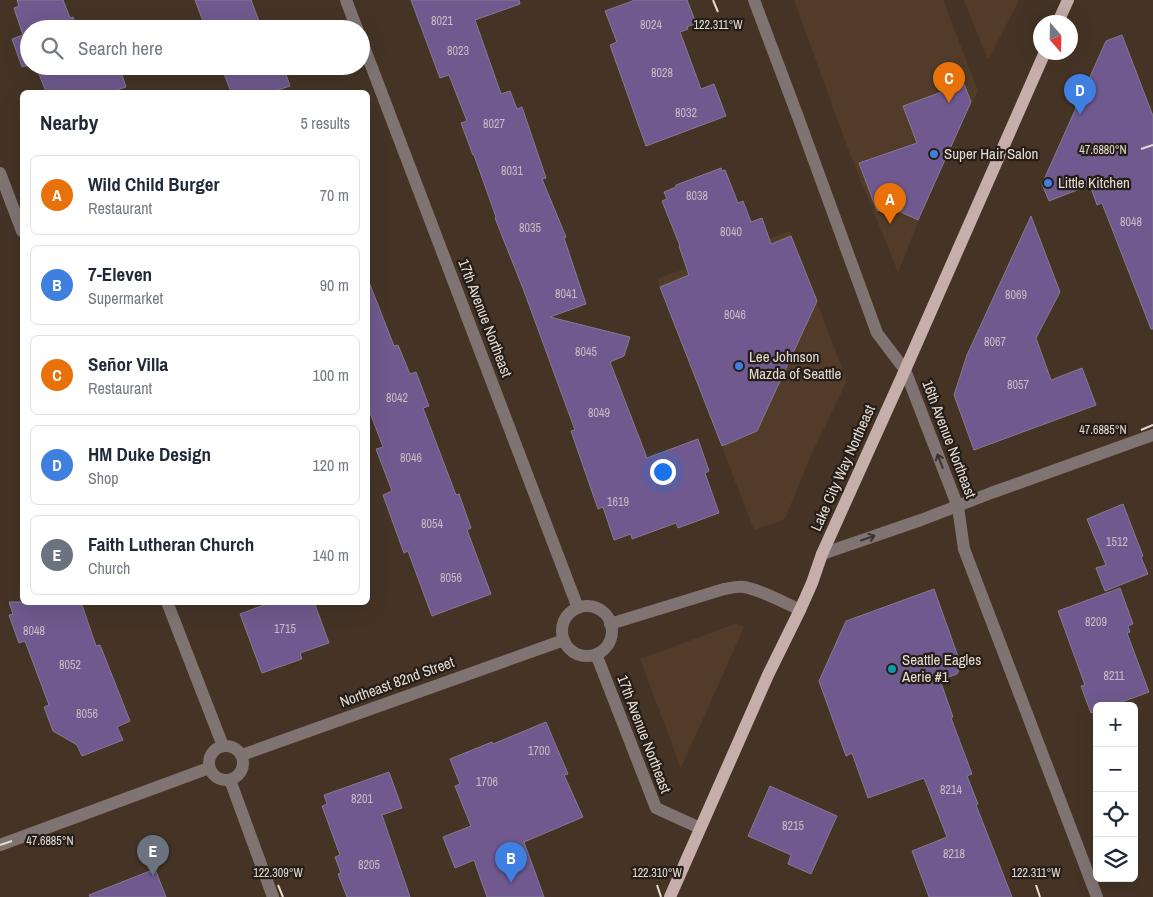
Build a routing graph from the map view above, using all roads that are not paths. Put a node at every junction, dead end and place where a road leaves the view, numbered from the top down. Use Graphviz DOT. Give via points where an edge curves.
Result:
graph roads {
  1 [pos="346,0"];
  2 [pos="754,0"];
  3 [pos="1068,0"];
  4 [pos="1061,15"];
  5 [pos="354,20"];
  6 [pos="1041,60"];
  7 [pos="370,63"];
  8 [pos="0,173"];
  9 [pos="20,226"];
  10 [pos="905,370"];
  11 [pos="1153,434"];
  12 [pos="958,506"];
  13 [pos="822,554"];
  14 [pos="168,605"];
  15 [pos="578,608"];
  16 [pos="800,610"];
  17 [pos="610,624"];
  18 [pos="564,640"];
  19 [pos="596,654"];
  20 [pos="222,746"];
  21 [pos="242,755"];
  22 [pos="209,768"];
  23 [pos="230,780"];
  24 [pos="700,828"];
  25 [pos="0,845"];
  26 [pos="273,897"];
  27 [pos="670,897"];
  28 [pos="1097,897"];
  1 -- 5 [label="street"];
  2 -- 10 [label="street, 16th Avenue Northeast" via="878,333"];
  3 -- 4 [label="main road"];
  6 -- 10 [label="main road, Lake City Way Northeast"];
  7 -- 15 [label="street, 17th Avenue Northeast"];
  8 -- 9 [label="street"];
  12 -- 10 [label="street, 16th Avenue Northeast, one-way"];
  10 -- 13 [label="main road, Lake City Way Northeast"];
  11 -- 12 [label="street"];
  13 -- 12 [label="street, one-way"];
  12 -- 28 [label="street, 16th Avenue Northeast" via="964,549"];
  13 -- 16 [label="main road, Lake City Way Northeast"];
  14 -- 20 [label="street"];
  15 -- 17 [label="street" via="599,609"];
  15 -- 18 [label="street" via="564,620"];
  16 -- 17 [label="street" via="752,589 737,587"];
  16 -- 24 [label="main road, Lake City Way Northeast"];
  17 -- 19 [label="street" via="612,636 603,650"];
  18 -- 19 [label="street" via="579,655"];
  18 -- 21 [label="street, Northeast 82nd Street"];
  19 -- 24 [label="street, 17th Avenue Northeast" via="656,808"];
  20 -- 21 [label="street" via="234,747"];
  20 -- 22 [label="street" via="210,756"];
  21 -- 23 [label="street" via="242,771"];
  22 -- 23 [label="street" via="215,776 224,781"];
  22 -- 25 [label="street"];
  23 -- 26 [label="street"];
  24 -- 27 [label="main road, Lake City Way Northeast"];
}
